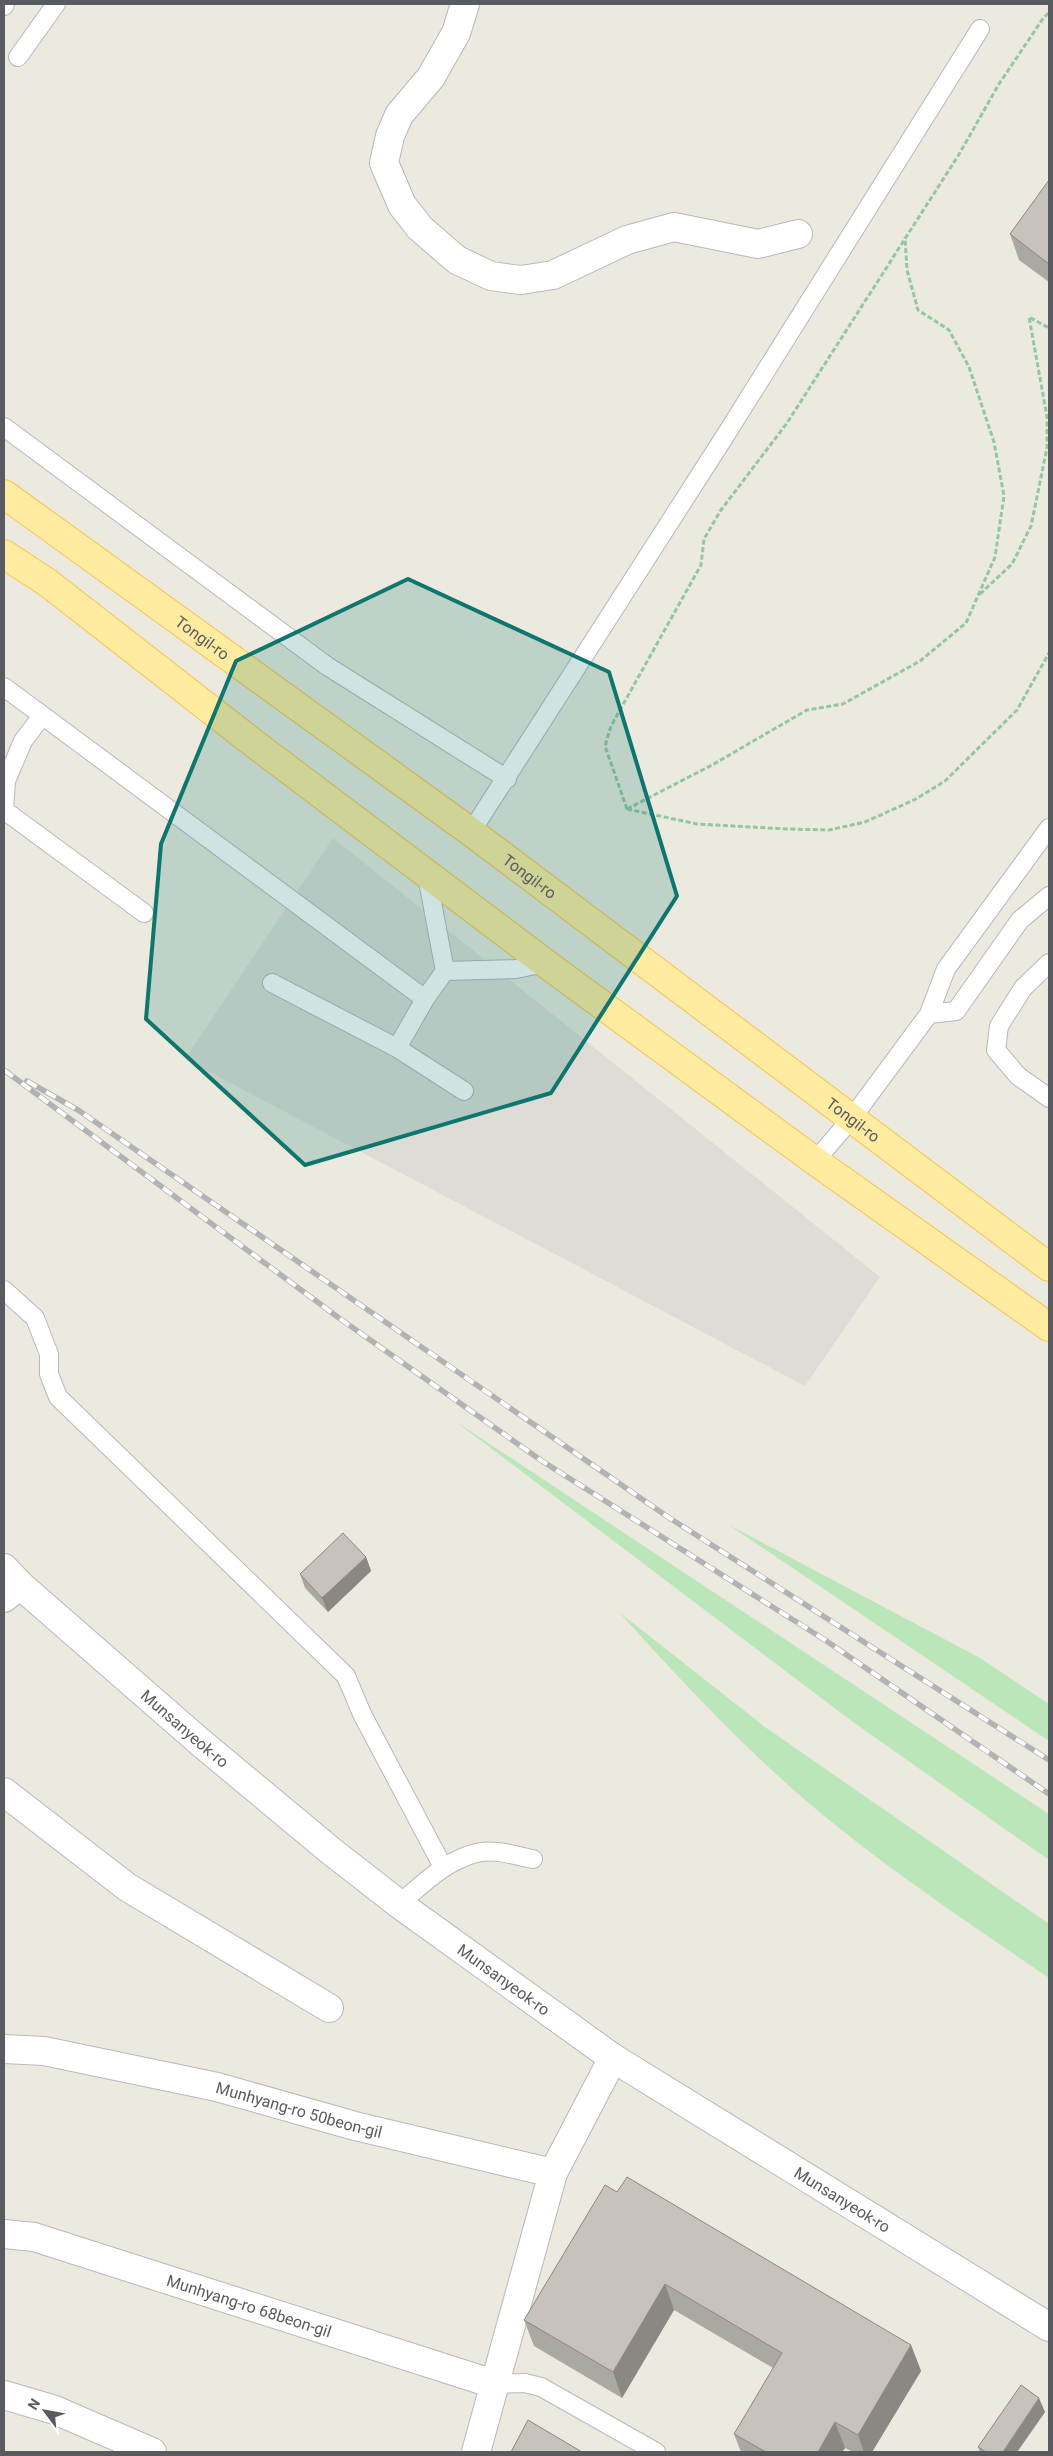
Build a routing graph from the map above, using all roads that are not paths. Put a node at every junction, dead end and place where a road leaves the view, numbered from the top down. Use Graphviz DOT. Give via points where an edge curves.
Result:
graph roads {
  1 [pos="56,4"];
  2 [pos="465,4"];
  3 [pos="980,29"];
  4 [pos="18,57"];
  5 [pos="798,234"];
  6 [pos="4,426"];
  7 [pos="4,494"];
  8 [pos="4,554"];
  9 [pos="4,687"];
  10 [pos="42,716"];
  11 [pos="507,778"];
  12 [pos="1049,828"];
  13 [pos="470,832"];
  14 [pos="428,876"];
  15 [pos="1049,896"];
  16 [pos="144,913"];
  17 [pos="545,963"];
  18 [pos="1049,963"];
  19 [pos="445,971"];
  20 [pos="272,983"];
  21 [pos="425,999"];
  22 [pos="929,1014"];
  23 [pos="397,1048"];
  24 [pos="464,1091"];
  25 [pos="1049,1098"];
  26 [pos="852,1118"];
  27 [pos="815,1161"];
  28 [pos="1049,1267"];
  29 [pos="4,1290"];
  30 [pos="1049,1327"];
  31 [pos="9,1584"];
  32 [pos="4,1792"];
  33 [pos="533,1859"];
  34 [pos="443,1867"];
  35 [pos="399,1904"];
  36 [pos="329,2008"];
  37 [pos="4,2049"];
  38 [pos="613,2058"];
  39 [pos="553,2174"];
  40 [pos="4,2234"];
  41 [pos="1049,2327"];
  42 [pos="494,2384"];
  43 [pos="4,2395"];
  44 [pos="152,2452"];
  45 [pos="476,2452"];
  46 [pos="656,2452"];
  1 -- 4 [label="lane"];
  2 -- 5 [label="street" via="456,33 431,77 399,116 384,163 402,205 420,228 457,260 491,276 521,280 553,275 627,240 674,227 758,244"];
  3 -- 11 [label="lane"];
  6 -- 11 [label="lane" via="327,666"];
  7 -- 13 [label="main road, Tongil-ro"];
  8 -- 14 [label="main road" via="48,583"];
  9 -- 10 [label="lane"];
  10 -- 16 [label="lane" via="23,741 6,781 4,810"];
  10 -- 21 [label="lane"];
  11 -- 13 [label="lane"];
  12 -- 22 [label="lane" via="946,969"];
  13 -- 26 [label="main road, Tongil-ro"];
  14 -- 17 [label="main road"];
  14 -- 19 [label="lane"];
  15 -- 22 [label="lane" via="1020,920 956,1011"];
  17 -- 19 [label="lane" via="516,969"];
  17 -- 27 [label="main road"];
  18 -- 25 [label="lane" via="1023,988 999,1026 996,1050 1018,1076"];
  19 -- 21 [label="lane"];
  20 -- 23 [label="lane"];
  21 -- 23 [label="lane"];
  22 -- 26 [label="lane"];
  23 -- 24 [label="lane"];
  26 -- 27 [label="lane"];
  26 -- 28 [label="main road, Tongil-ro"];
  27 -- 30 [label="main road"];
  29 -- 34 [label="lane" via="35,1318 49,1354 49,1374 58,1397 346,1676 362,1714"];
  31 -- 35 [label="street, Munsanyeok-ro"];
  32 -- 36 [label="street" via="127,1887"];
  33 -- 34 [label="lane" via="476,1852"];
  34 -- 35 [label="lane"];
  35 -- 38 [label="street, Munsanyeok-ro"];
  37 -- 39 [label="street, Munhyang-ro 50beon-gil" via="44,2051 217,2087 355,2126"];
  38 -- 39 [label="street"];
  38 -- 41 [label="street, Munsanyeok-ro"];
  39 -- 42 [label="street"];
  40 -- 42 [label="street, Munhyang-ro 68beon-gil" via="34,2237"];
  42 -- 45 [label="street"];
  42 -- 46 [label="lane" via="525,2383 541,2387"];
  43 -- 44 [label="street" via="55,2410"];
}
